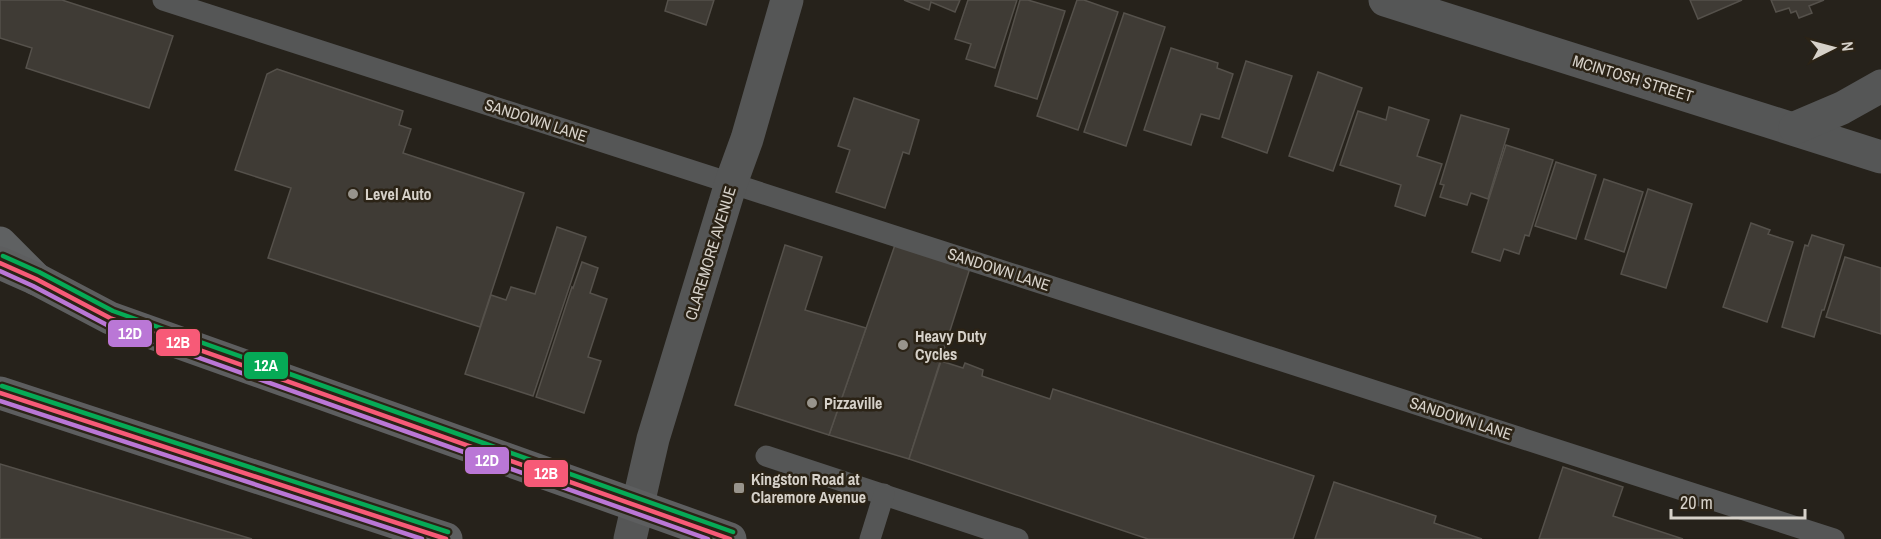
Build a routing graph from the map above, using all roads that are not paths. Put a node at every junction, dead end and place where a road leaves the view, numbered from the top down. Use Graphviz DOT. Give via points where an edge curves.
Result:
graph roads {
  1 [pos="163,0"];
  2 [pos="787,0"];
  3 [pos="1384,0"];
  4 [pos="1881,86"];
  5 [pos="1795,128"];
  6 [pos="1881,157"];
  7 [pos="731,183"];
  8 [pos="0,243"];
  9 [pos="0,263"];
  10 [pos="36,279"];
  11 [pos="0,393"];
  12 [pos="766,456"];
  13 [pos="884,494"];
  14 [pos="637,506"];
  15 [pos="446,539"];
  16 [pos="630,539"];
  17 [pos="730,539"];
  18 [pos="870,539"];
  19 [pos="1018,539"];
  20 [pos="1834,539"];
  1 -- 7 [label="lane, SANDOWN LANE"];
  2 -- 7 [label="street, CLAREMORE AVENUE"];
  3 -- 5 [label="street, MCINTOSH STREET"];
  4 -- 5 [label="street"];
  5 -- 6 [label="street, MCINTOSH STREET"];
  7 -- 14 [label="street, CLAREMORE AVENUE" via="652,439"];
  7 -- 20 [label="lane, SANDOWN LANE"];
  8 -- 10 [label="street"];
  9 -- 10 [label="main road"];
  10 -- 14 [label="main road" via="110,318"];
  11 -- 15 [label="main road"];
  12 -- 13 [label="lane"];
  13 -- 18 [label="lane"];
  13 -- 19 [label="lane"];
  14 -- 16 [label="street, CLAREMORE AVENUE"];
  14 -- 17 [label="main road"];
}
